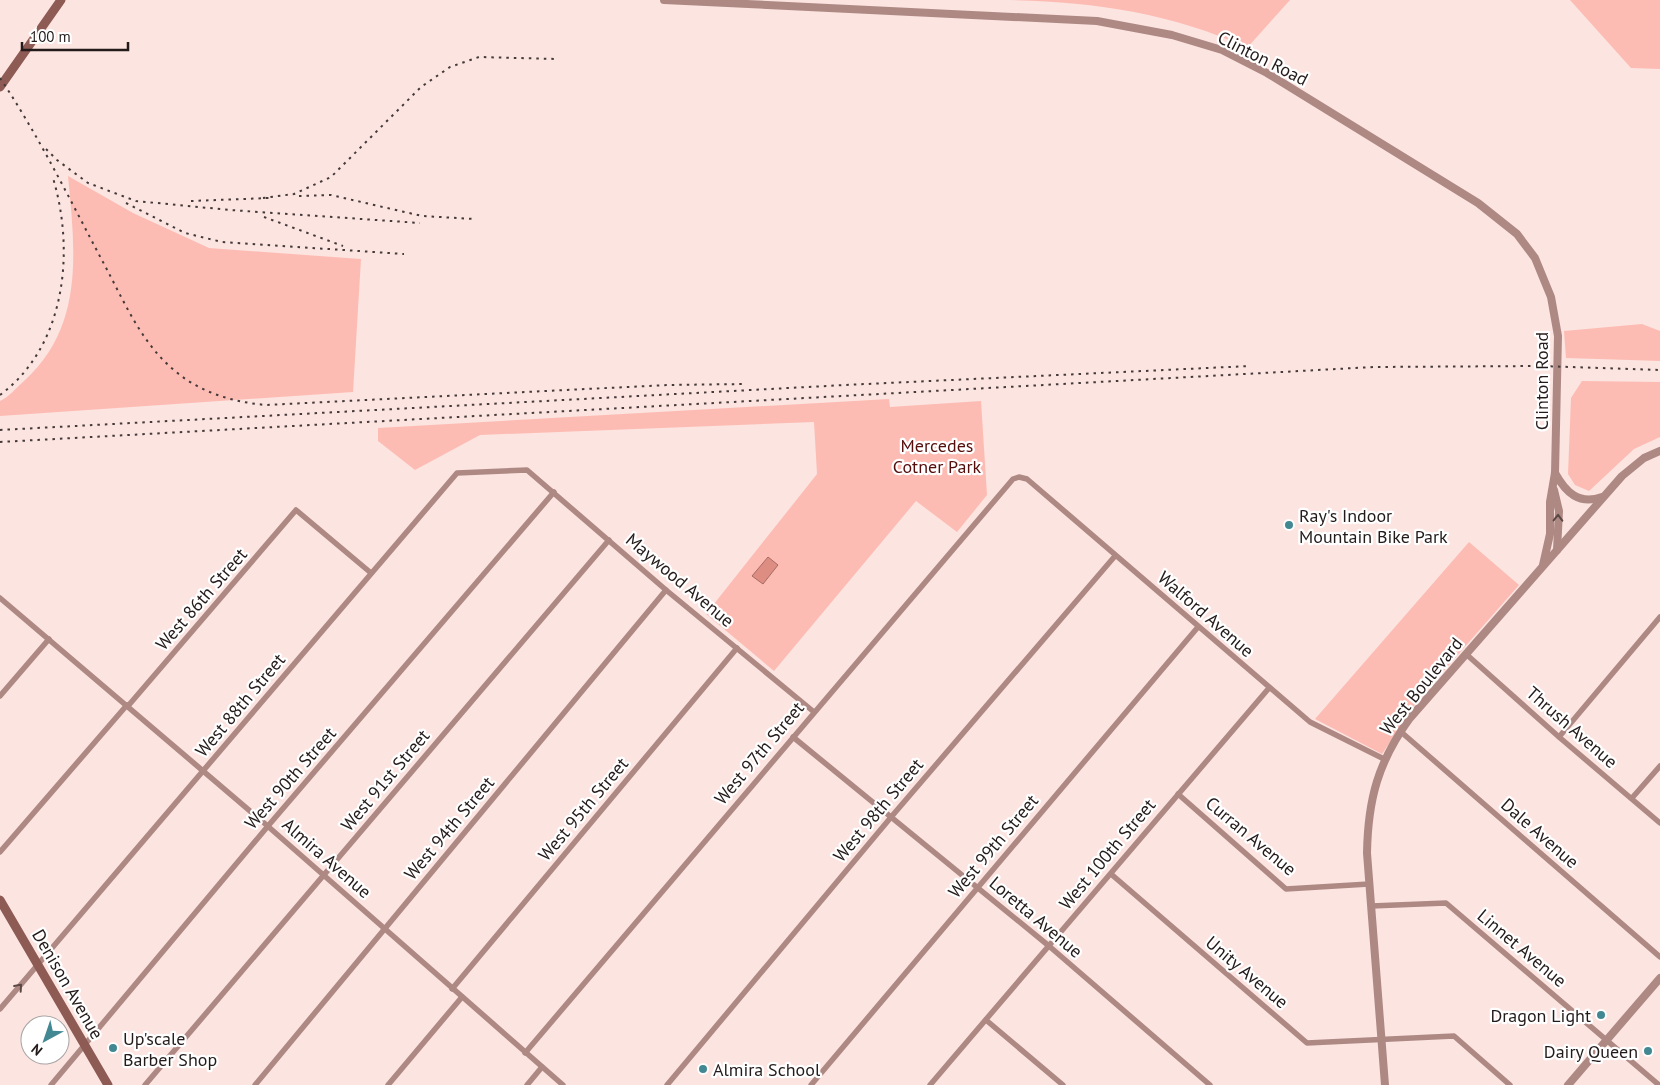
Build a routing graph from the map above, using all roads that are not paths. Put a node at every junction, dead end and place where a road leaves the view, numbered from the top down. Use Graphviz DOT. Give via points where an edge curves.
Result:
graph roads {
  1 [pos="61,0"];
  2 [pos="664,0"];
  3 [pos="0,87"];
  4 [pos="1660,451"];
  5 [pos="527,470"];
  6 [pos="1555,473"];
  7 [pos="1019,477"];
  8 [pos="554,492"];
  9 [pos="1604,496"];
  10 [pos="1555,535"];
  11 [pos="609,540"];
  12 [pos="1557,550"];
  13 [pos="1115,556"];
  14 [pos="1543,565"];
  15 [pos="371,573"];
  16 [pos="666,590"];
  17 [pos="0,598"];
  18 [pos="1660,617"];
  19 [pos="1198,627"];
  20 [pos="49,638"];
  21 [pos="737,648"];
  22 [pos="1466,654"];
  23 [pos="1269,688"];
  24 [pos="0,696"];
  25 [pos="127,706"];
  26 [pos="814,712"];
  27 [pos="1400,731"];
  28 [pos="793,737"];
  29 [pos="1559,737"];
  30 [pos="1384,760"];
  31 [pos="1660,766"];
  32 [pos="203,771"];
  33 [pos="1178,794"];
  34 [pos="1632,798"];
  35 [pos="892,816"];
  36 [pos="1660,823"];
  37 [pos="268,826"];
  38 [pos="0,852"];
  39 [pos="1111,874"];
  40 [pos="323,875"];
  41 [pos="1369,884"];
  42 [pos="978,888"];
  43 [pos="0,900"];
  44 [pos="1371,906"];
  45 [pos="385,929"];
  46 [pos="1049,946"];
  47 [pos="1660,957"];
  48 [pos="38,965"];
  49 [pos="1660,978"];
  50 [pos="452,989"];
  51 [pos="462,997"];
  52 [pos="0,1009"];
  53 [pos="986,1020"];
  54 [pos="1382,1038"];
  55 [pos="1608,1040"];
  56 [pos="85,1046"];
  57 [pos="525,1053"];
  58 [pos="542,1067"];
  59 [pos="51,1085"];
  60 [pos="108,1085"];
  61 [pos="145,1085"];
  62 [pos="255,1085"];
  63 [pos="388,1085"];
  64 [pos="527,1085"];
  65 [pos="563,1085"];
  66 [pos="667,1085"];
  67 [pos="811,1085"];
  68 [pos="930,1085"];
  69 [pos="1063,1085"];
  70 [pos="1210,1085"];
  71 [pos="1385,1085"];
  72 [pos="1510,1085"];
  73 [pos="1568,1085"];
  74 [pos="1659,1085"];
  1 -- 3 [label="main road"];
  2 -- 6 [label="street, Clinton Road" via="1097,21 1181,37 1222,50 1267,73 1478,203 1517,234 1535,258 1551,297 1558,336"];
  4 -- 9 [label="street, West Boulevard" via="1644,458"];
  5 -- 8 [label="street, Maywood Avenue"];
  5 -- 15 [label="street, West 88th Street" via="458,472"];
  6 -- 9 [label="street" via="1566,491 1579,499 1594,500"];
  6 -- 10 [label="street, Clinton Road" via="1553,488 1559,512"];
  7 -- 13 [label="street, Walford Avenue" via="1027,478"];
  7 -- 26 [label="street, West 97th Street" via="1013,479"];
  8 -- 11 [label="street, Maywood Avenue"];
  8 -- 37 [label="street, West 90th Street"];
  9 -- 12 [label="street, West Boulevard"];
  10 -- 12 [label="street, Clinton Road"];
  10 -- 14 [label="street, Clinton Road"];
  11 -- 16 [label="street, Maywood Avenue"];
  11 -- 40 [label="street, West 91st Street"];
  12 -- 14 [label="street, West Boulevard"];
  13 -- 19 [label="street, Walford Avenue"];
  13 -- 35 [label="street, West 98th Street"];
  14 -- 22 [label="street, West Boulevard"];
  15 -- 25 [label="street, West 86th Street" via="296,510"];
  15 -- 32 [label="street, West 88th Street"];
  16 -- 21 [label="street, Maywood Avenue"];
  16 -- 45 [label="street, West 94th Street"];
  17 -- 20 [label="street, Almira Avenue"];
  18 -- 29 [label="street"];
  19 -- 23 [label="street, Walford Avenue"];
  19 -- 42 [label="street, West 99th Street"];
  20 -- 24 [label="street"];
  20 -- 25 [label="street, Almira Avenue"];
  21 -- 26 [label="street, Maywood Avenue"];
  21 -- 50 [label="street, West 95th Street"];
  22 -- 27 [label="street, West Boulevard"];
  22 -- 29 [label="street, Thrush Avenue"];
  23 -- 30 [label="street, Walford Avenue" via="1310,722"];
  23 -- 33 [label="street, West 100th Street"];
  25 -- 32 [label="street, Almira Avenue"];
  25 -- 38 [label="street, West 86th Street"];
  26 -- 28 [label="street, West 97th Street"];
  27 -- 30 [label="street, West Boulevard"];
  27 -- 47 [label="street, Dale Avenue"];
  28 -- 35 [label="street, Loretta Avenue"];
  28 -- 57 [label="street, West 97th Street"];
  29 -- 34 [label="street, Thrush Avenue"];
  30 -- 41 [label="street, West Boulevard" via="1373,790 1368,820"];
  31 -- 34 [label="street"];
  32 -- 37 [label="street, Almira Avenue"];
  32 -- 48 [label="street, West 88th Street"];
  33 -- 39 [label="street, West 100th Street"];
  33 -- 41 [label="street, Curran Avenue" via="1286,889"];
  34 -- 36 [label="street, Thrush Avenue"];
  35 -- 42 [label="street, Loretta Avenue"];
  35 -- 66 [label="street, West 98th Street"];
  37 -- 40 [label="street, Almira Avenue"];
  37 -- 56 [label="street, West 90th Street"];
  39 -- 46 [label="street, West 100th Street"];
  39 -- 54 [label="street, Unity Avenue" via="1307,1043"];
  40 -- 45 [label="street, Almira Avenue"];
  40 -- 61 [label="street, West 91st Street"];
  41 -- 44 [label="street, West Boulevard"];
  42 -- 46 [label="street, Loretta Avenue"];
  42 -- 67 [label="street, West 99th Street"];
  43 -- 48 [label="main road, Denison Avenue"];
  44 -- 54 [label="street, West Boulevard"];
  44 -- 55 [label="street, Linnet Avenue" via="1446,903"];
  45 -- 50 [label="street, Almira Avenue"];
  45 -- 62 [label="street, West 94th Street"];
  46 -- 53 [label="street, West 100th Street"];
  46 -- 70 [label="street, Loretta Avenue"];
  52 -- 48 [label="street, West 88th Street, one-way"];
  48 -- 56 [label="main road, Denison Avenue"];
  49 -- 55 [label="street"];
  50 -- 51 [label="street, Almira Avenue"];
  51 -- 57 [label="street, Almira Avenue"];
  51 -- 63 [label="street"];
  53 -- 68 [label="street, West 100th Street"];
  53 -- 69 [label="street"];
  54 -- 71 [label="street, West Boulevard"];
  54 -- 72 [label="street, Unity Avenue" via="1454,1036"];
  55 -- 73 [label="street"];
  55 -- 74 [label="street, Linnet Avenue"];
  56 -- 59 [label="street, West 90th Street"];
  56 -- 60 [label="main road, Denison Avenue"];
  57 -- 58 [label="street, Almira Avenue"];
  58 -- 64 [label="street"];
  58 -- 65 [label="street, Almira Avenue"];
}
